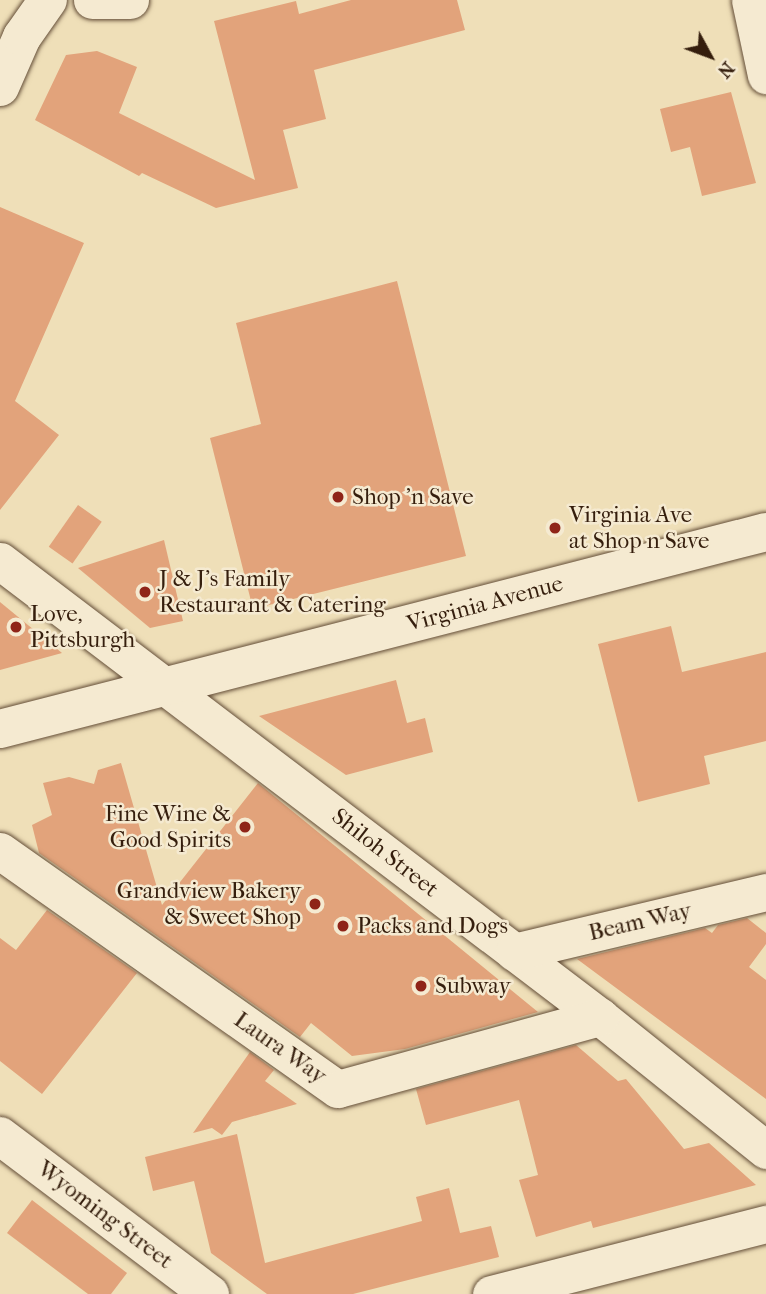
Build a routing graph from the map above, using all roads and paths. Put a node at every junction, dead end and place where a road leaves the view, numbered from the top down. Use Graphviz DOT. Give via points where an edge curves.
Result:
graph roads {
  1 [pos="47,0"];
  2 [pos="92,0"];
  3 [pos="130,0"];
  4 [pos="750,0"];
  5 [pos="766,75"];
  6 [pos="0,87"];
  7 [pos="766,532"];
  8 [pos="0,561"];
  9 [pos="171,689"];
  10 [pos="0,729"];
  11 [pos="0,851"];
  12 [pos="766,892"];
  13 [pos="514,952"];
  14 [pos="600,1017"];
  15 [pos="0,1136"];
  16 [pos="766,1150"];
  17 [pos="766,1224"];
  18 [pos="210,1294"];
  19 [pos="491,1294"];
  1 -- 6 [label="street" via="22,37"];
  2 -- 3 [label="street"];
  4 -- 5 [label="street"];
  7 -- 9 [label="street, Virginia Avenue"];
  8 -- 9 [label="street, Shiloh Street"];
  9 -- 10 [label="street, Virginia Avenue"];
  9 -- 13 [label="street, Shiloh Street"];
  11 -- 14 [label="street, Laura Way" via="338,1089"];
  12 -- 13 [label="street, Beam Way"];
  13 -- 14 [label="street, Shiloh Street"];
  14 -- 16 [label="street, Shiloh Street"];
  15 -- 18 [label="street, Wyoming Street"];
  17 -- 19 [label="street"];
}
